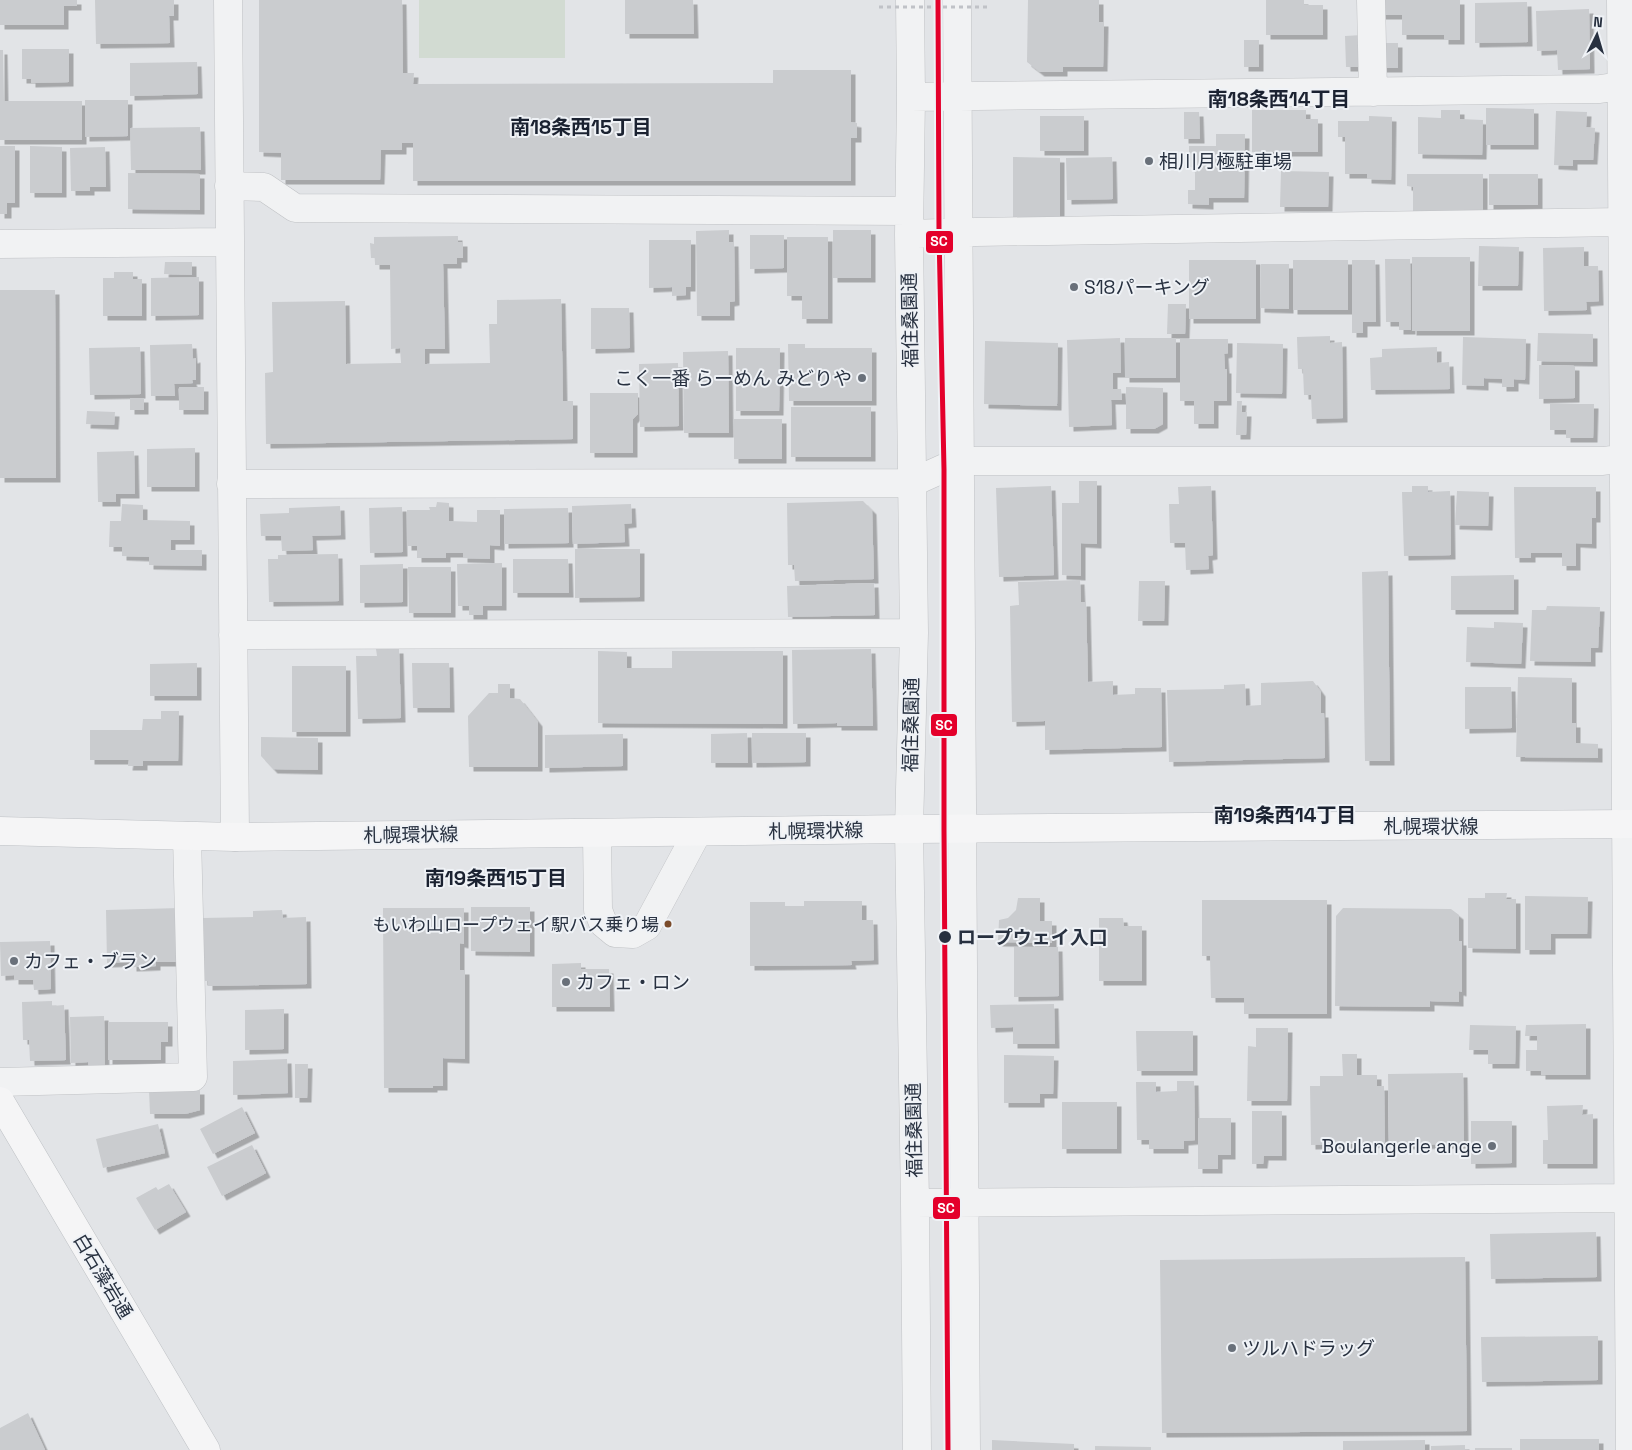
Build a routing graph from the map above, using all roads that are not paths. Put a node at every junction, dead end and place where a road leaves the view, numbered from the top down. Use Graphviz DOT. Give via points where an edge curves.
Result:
graph roads {
  1 [pos="228,0"];
  2 [pos="910,0"];
  3 [pos="957,0"];
  4 [pos="1371,0"];
  5 [pos="1621,0"];
  6 [pos="1626,86"];
  7 [pos="1373,92"];
  8 [pos="957,97"];
  9 [pos="911,98"];
  10 [pos="229,186"];
  11 [pos="1622,222"];
  12 [pos="909,223"];
  13 [pos="958,233"];
  14 [pos="229,242"];
  15 [pos="0,244"];
  16 [pos="1628,457"];
  17 [pos="960,461"];
  18 [pos="231,484"];
  19 [pos="911,484"];
  20 [pos="914,633"];
  21 [pos="233,635"];
  22 [pos="1629,824"];
  23 [pos="909,829"];
  24 [pos="962,830"];
  25 [pos="0,831"];
  26 [pos="697,833"];
  27 [pos="597,834"];
  28 [pos="187,836"];
  29 [pos="235,837"];
  30 [pos="0,1082"];
  31 [pos="0,1101"];
  32 [pos="1630,1198"];
  33 [pos="964,1202"];
  34 [pos="915,1203"];
  35 [pos="206,1450"];
  36 [pos="917,1450"];
  37 [pos="966,1450"];
  38 [pos="1630,1450"];
  1 -- 10 [label="street"];
  2 -- 9 [label="street, 福住桑園通"];
  3 -- 8 [label="street"];
  4 -- 7 [label="street"];
  5 -- 6 [label="street"];
  6 -- 7 [label="street"];
  6 -- 11 [label="street"];
  7 -- 8 [label="street"];
  8 -- 9 [label="street"];
  8 -- 13 [label="street"];
  9 -- 12 [label="street, 福住桑園通"];
  10 -- 12 [label="street" via="264,187 295,208"];
  10 -- 14 [label="street"];
  11 -- 13 [label="street"];
  11 -- 16 [label="street"];
  12 -- 13 [label="street"];
  12 -- 19 [label="street, 福住桑園通"];
  13 -- 17 [label="street"];
  14 -- 15 [label="street"];
  14 -- 18 [label="street"];
  16 -- 17 [label="street" via="1603,461"];
  16 -- 22 [label="street"];
  17 -- 19 [label="street"];
  17 -- 24 [label="street"];
  18 -- 19 [label="street"];
  18 -- 21 [label="street"];
  19 -- 20 [label="street, 福住桑園通"];
  20 -- 21 [label="street"];
  20 -- 23 [label="street, 福住桑園通"];
  21 -- 29 [label="street"];
  22 -- 24 [label="main road, 札幌環状線"];
  22 -- 32 [label="street"];
  23 -- 24 [label="main road, 札幌環状線"];
  23 -- 26 [label="main road, 札幌環状線"];
  23 -- 34 [label="street, 福住桑園通"];
  24 -- 33 [label="street"];
  25 -- 28 [label="main road, 札幌環状線"];
  26 -- 27 [label="main road, 札幌環状線"];
  26 -- 27 [label="street" via="646,926 633,934 615,933 603,923 598,910"];
  27 -- 29 [label="main road, 札幌環状線"];
  28 -- 29 [label="main road, 札幌環状線"];
  28 -- 30 [label="street" via="193,1077"];
  31 -- 35 [label="main road, 白石藻岩通"];
  32 -- 33 [label="street"];
  32 -- 38 [label="street"];
  33 -- 34 [label="street"];
  33 -- 37 [label="street"];
  34 -- 36 [label="street, 福住桑園通"];
}
